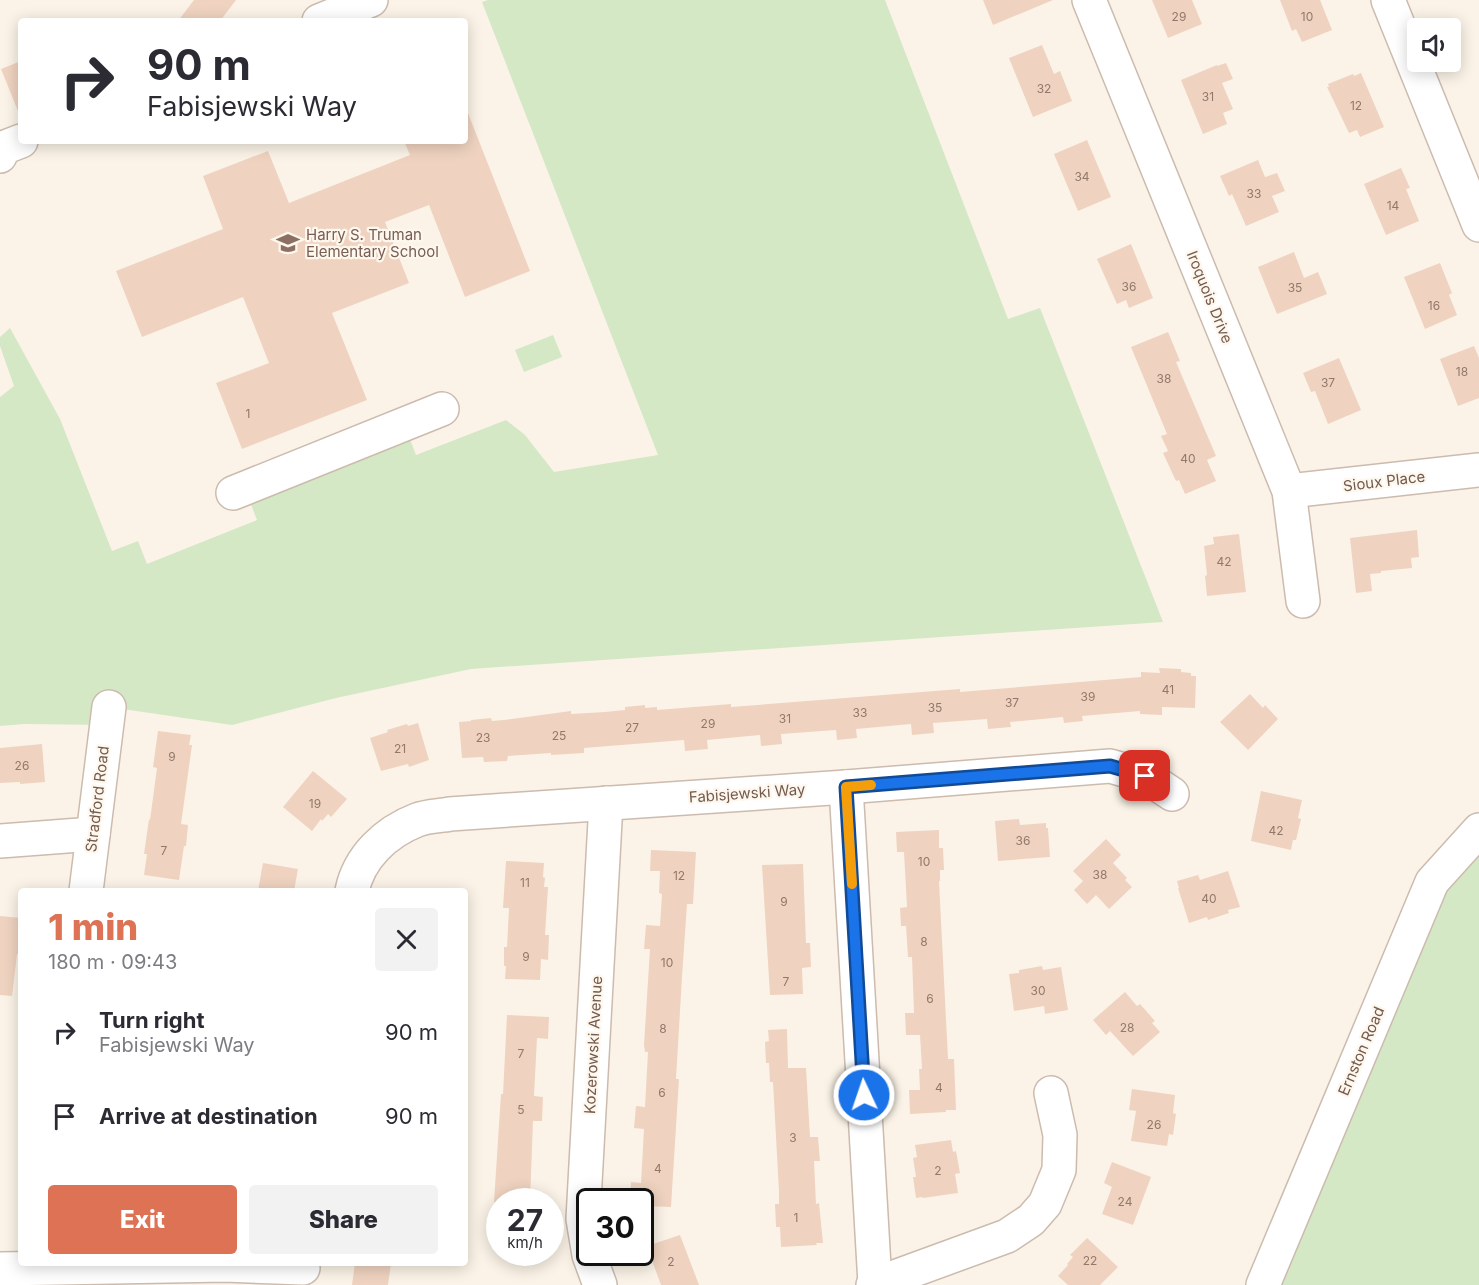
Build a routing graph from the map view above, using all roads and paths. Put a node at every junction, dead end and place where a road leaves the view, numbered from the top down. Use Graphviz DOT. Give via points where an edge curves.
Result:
graph roads {
  1 [pos="371,0"];
  2 [pos="1089,0"];
  3 [pos="1388,0"];
  4 [pos="316,13"];
  5 [pos="1479,225"];
  6 [pos="441,409"];
  7 [pos="1479,470"];
  8 [pos="1289,492"];
  9 [pos="233,493"];
  10 [pos="1303,601"];
  11 [pos="109,707"];
  12 [pos="846,787"];
  13 [pos="1172,794"];
  14 [pos="606,802"];
  15 [pos="1479,830"];
  16 [pos="93,834"];
  17 [pos="0,842"];
  18 [pos="86,888"];
  19 [pos="353,888"];
  20 [pos="1051,1093"];
  21 [pos="39,1266"];
  22 [pos="236,1266"];
  23 [pos="0,1269"];
  24 [pos="302,1272"];
  25 [pos="600,1285"];
  26 [pos="874,1285"];
  27 [pos="1263,1285"];
  1 -- 4 [label="street"];
  2 -- 8 [label="street, Iroquois Drive"];
  3 -- 5 [label="street"];
  6 -- 9 [label="street"];
  7 -- 8 [label="street, Sioux Place"];
  8 -- 10 [label="street, Iroquois Drive"];
  11 -- 16 [label="street, Stradford Road"];
  12 -- 13 [label="street, Fabisjewski Way" via="1110,766 1145,776"];
  12 -- 14 [label="street, Fabisjewski Way"];
  12 -- 26 [label="street"];
  14 -- 19 [label="street, Fabisjewski Way" via="419,819 382,840 359,869"];
  14 -- 25 [label="street, Kozerowski Avenue" via="583,1219 589,1255"];
  15 -- 27 [label="street, Ernston Road" via="1432,882"];
  16 -- 17 [label="street"];
  16 -- 18 [label="street, Stradford Road"];
  20 -- 26 [label="street" via="1060,1135 1059,1170 1045,1204 1031,1220 1006,1236"];
  21 -- 23 [label="street"];
  22 -- 24 [label="street"];
}
